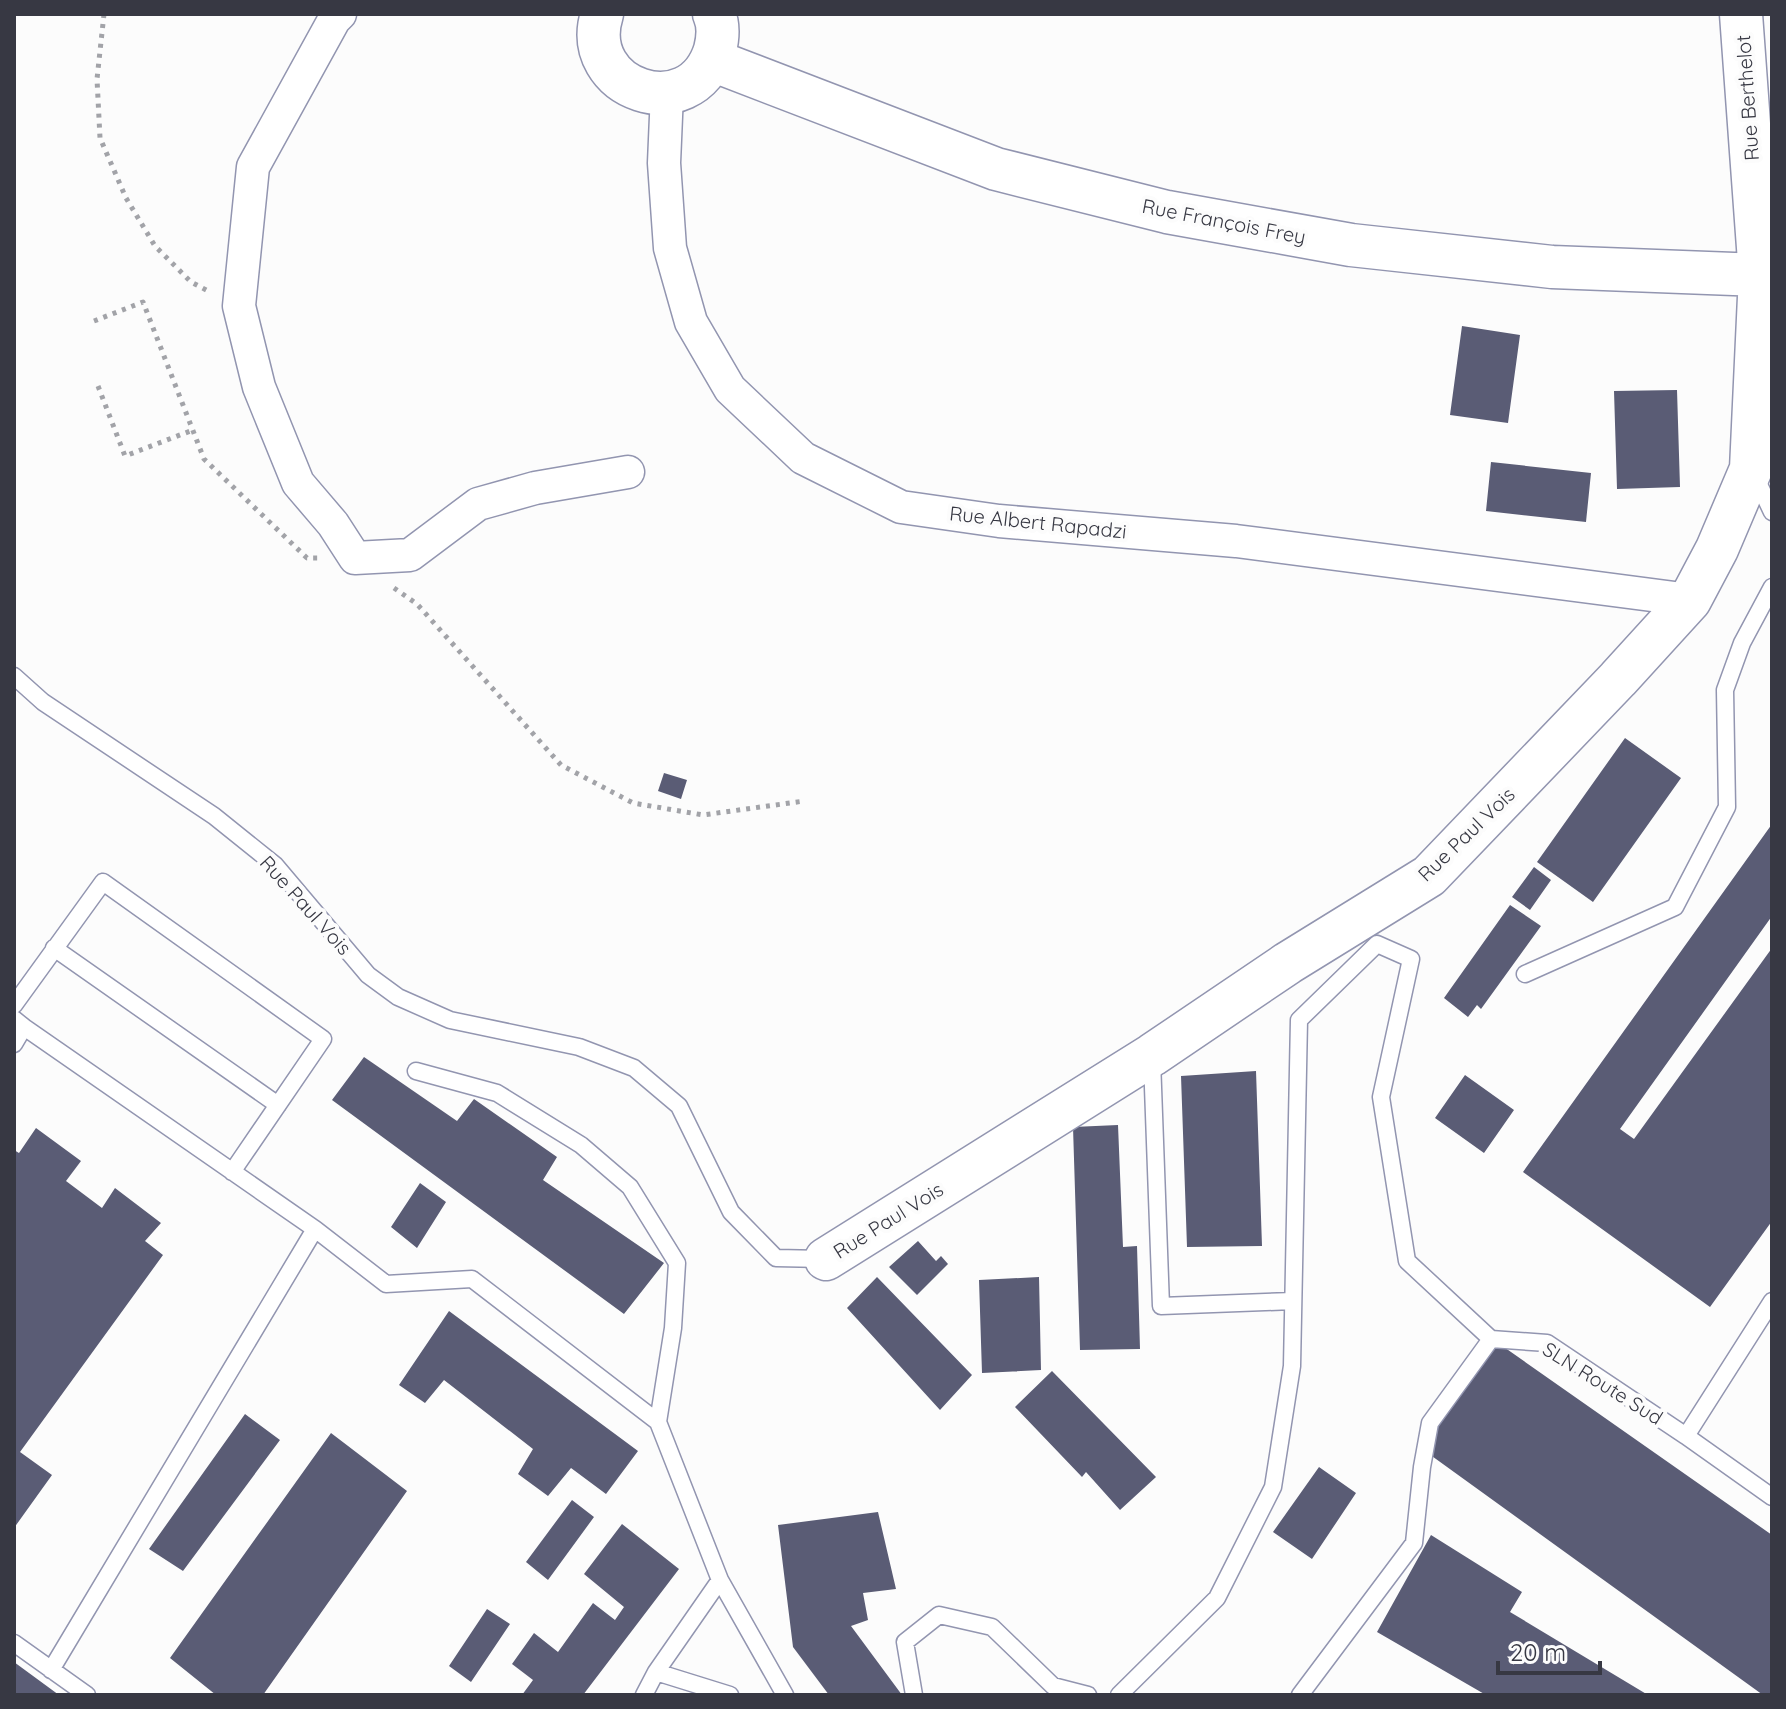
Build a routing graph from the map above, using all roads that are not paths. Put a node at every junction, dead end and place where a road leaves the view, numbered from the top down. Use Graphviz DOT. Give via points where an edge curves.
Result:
graph roads {
  1 [pos="602,14"];
  2 [pos="714,14"];
  3 [pos="1741,14"];
  4 [pos="334,16"];
  5 [pos="712,60"];
  6 [pos="667,93"];
  7 [pos="1760,275"];
  8 [pos="1751,469"];
  9 [pos="628,472"];
  10 [pos="1772,512"];
  11 [pos="1772,587"];
  12 [pos="1690,600"];
  13 [pos="14,676"];
  14 [pos="54,948"];
  15 [pos="1525,974"];
  16 [pos="14,1005"];
  17 [pos="19,1023"];
  18 [pos="14,1044"];
  19 [pos="1152,1055"];
  20 [pos="416,1071"];
  21 [pos="278,1105"];
  22 [pos="232,1172"];
  23 [pos="315,1229"];
  24 [pos="826,1259"];
  25 [pos="1293,1301"];
  26 [pos="1772,1301"];
  27 [pos="1491,1339"];
  28 [pos="658,1422"];
  29 [pos="1686,1436"];
  30 [pos="1772,1497"];
  31 [pos="720,1580"];
  32 [pos="14,1643"];
  33 [pos="51,1670"];
  34 [pos="656,1672"];
  35 [pos="87,1695"];
  36 [pos="644,1695"];
  37 [pos="730,1695"];
  38 [pos="785,1695"];
  39 [pos="914,1695"];
  40 [pos="1088,1695"];
  41 [pos="1119,1695"];
  42 [pos="1300,1695"];
  1 -- 6 [label="street" via="598,37 613,73 628,86"];
  2 -- 5 [label="street" via="718,41"];
  3 -- 7 [label="street, Rue Berthelot"];
  4 -- 9 [label="street" via="253,167 239,306 259,387 298,483 355,558 410,555 478,504"];
  5 -- 6 [label="street" via="701,76"];
  5 -- 7 [label="street, Rue François Frey" via="996,169 1167,212 1351,245 1542,266"];
  6 -- 12 [label="street, Rue Albert Rapadzi" via="664,163 670,248 691,322 730,389 803,458 901,507 999,521 1236,541"];
  7 -- 8 [label="street, Rue Berthelot"];
  8 -- 10 [label="lane"];
  8 -- 12 [label="street, Rue Berthelot"];
  11 -- 15 [label="lane" via="1742,643 1725,690 1727,807 1675,907"];
  12 -- 19 [label="street, Rue Paul Vois" via="1429,876"];
  13 -- 24 [label="lane, Rue Paul Vois" via="43,702 214,816 275,865 368,975 398,997 450,1020 579,1047 634,1068 679,1106 731,1212 776,1258"];
  14 -- 16 [label="lane"];
  14 -- 21 [label="lane"];
  14 -- 21 [label="lane" via="103,882 323,1039"];
  17 -- 18 [label="lane"];
  17 -- 22 [label="lane"];
  19 -- 24 [label="street, Rue Paul Vois"];
  19 -- 25 [label="lane" via="1161,1306"];
  20 -- 28 [label="lane" via="497,1093 581,1145 630,1187 677,1263"];
  21 -- 22 [label="lane"];
  22 -- 23 [label="lane"];
  23 -- 28 [label="lane" via="386,1284 472,1279"];
  23 -- 33 [label="lane"];
  25 -- 27 [label="lane" via="1299,1020 1377,944 1411,959 1381,1097 1407,1261"];
  25 -- 41 [label="lane" via="1292,1366 1273,1487 1217,1598"];
  26 -- 29 [label="lane"];
  27 -- 29 [label="lane, SLN Route Sud" via="1547,1343"];
  27 -- 42 [label="lane" via="1430,1423 1414,1543"];
  28 -- 31 [label="lane"];
  29 -- 30 [label="lane, SLN Route Sud"];
  31 -- 34 [label="lane"];
  31 -- 38 [label="lane"];
  32 -- 33 [label="lane"];
  33 -- 35 [label="lane"];
  34 -- 36 [label="lane"];
  34 -- 37 [label="lane"];
  39 -- 40 [label="lane" via="905,1642 939,1615 992,1627 1053,1686"];
}
